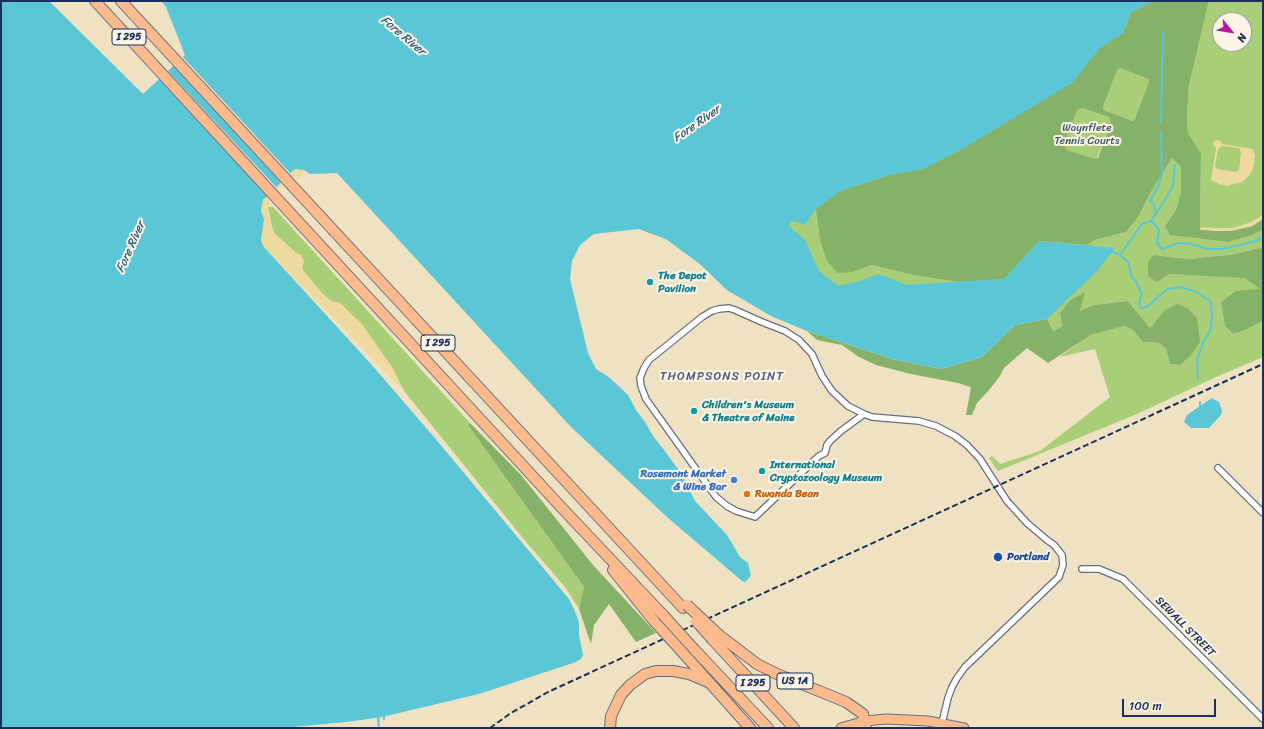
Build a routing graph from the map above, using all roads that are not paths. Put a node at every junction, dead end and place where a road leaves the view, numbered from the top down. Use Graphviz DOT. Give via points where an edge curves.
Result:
graph roads {
  1 [pos="95,1"];
  2 [pos="121,1"];
  3 [pos="864,414"];
  4 [pos="1218,468"];
  5 [pos="561,507"];
  6 [pos="1263,513"];
  7 [pos="646,569"];
  8 [pos="1082,569"];
  9 [pos="716,637"];
  10 [pos="710,683"];
  11 [pos="1263,719"];
  12 [pos="865,725"];
  13 [pos="942,726"];
  14 [pos="610,728"];
  15 [pos="750,728"];
  16 [pos="768,728"];
  17 [pos="794,728"];
  18 [pos="841,728"];
  19 [pos="964,728"];
  1 -- 5 [label="highway, I 295"];
  2 -- 7 [label="highway, I 295"];
  3 -- 3 [label="street" via="830,441 825,453 755,517 736,511 716,497 646,399 640,378 649,360 674,339 707,314 729,308 785,331 799,340 812,354 832,391 848,406"];
  3 -- 13 [label="street" via="919,421 955,436 980,459 1007,502 1027,523 1054,544 1062,555 1063,565 1059,577 965,667 957,678 948,698"];
  4 -- 6 [label="street"];
  5 -- 10 [label="highway, bridge" via="654,621"];
  5 -- 16 [label="highway, I 295, bridge"];
  7 -- 9 [label="highway, US 1A, bridge"];
  8 -- 11 [label="street, SEWALL STREET" via="1099,569 1123,579"];
  9 -- 12 [label="highway, US 1A" via="777,674 846,702 863,714"];
  9 -- 17 [label="highway, I 295"];
  10 -- 14 [label="highway" via="689,674 673,671 646,674 621,695 611,716"];
  10 -- 15 [label="highway"];
  12 -- 13 [label="main road" via="886,719 928,721"];
  12 -- 18 [label="main road"];
  13 -- 19 [label="main road"];
}
